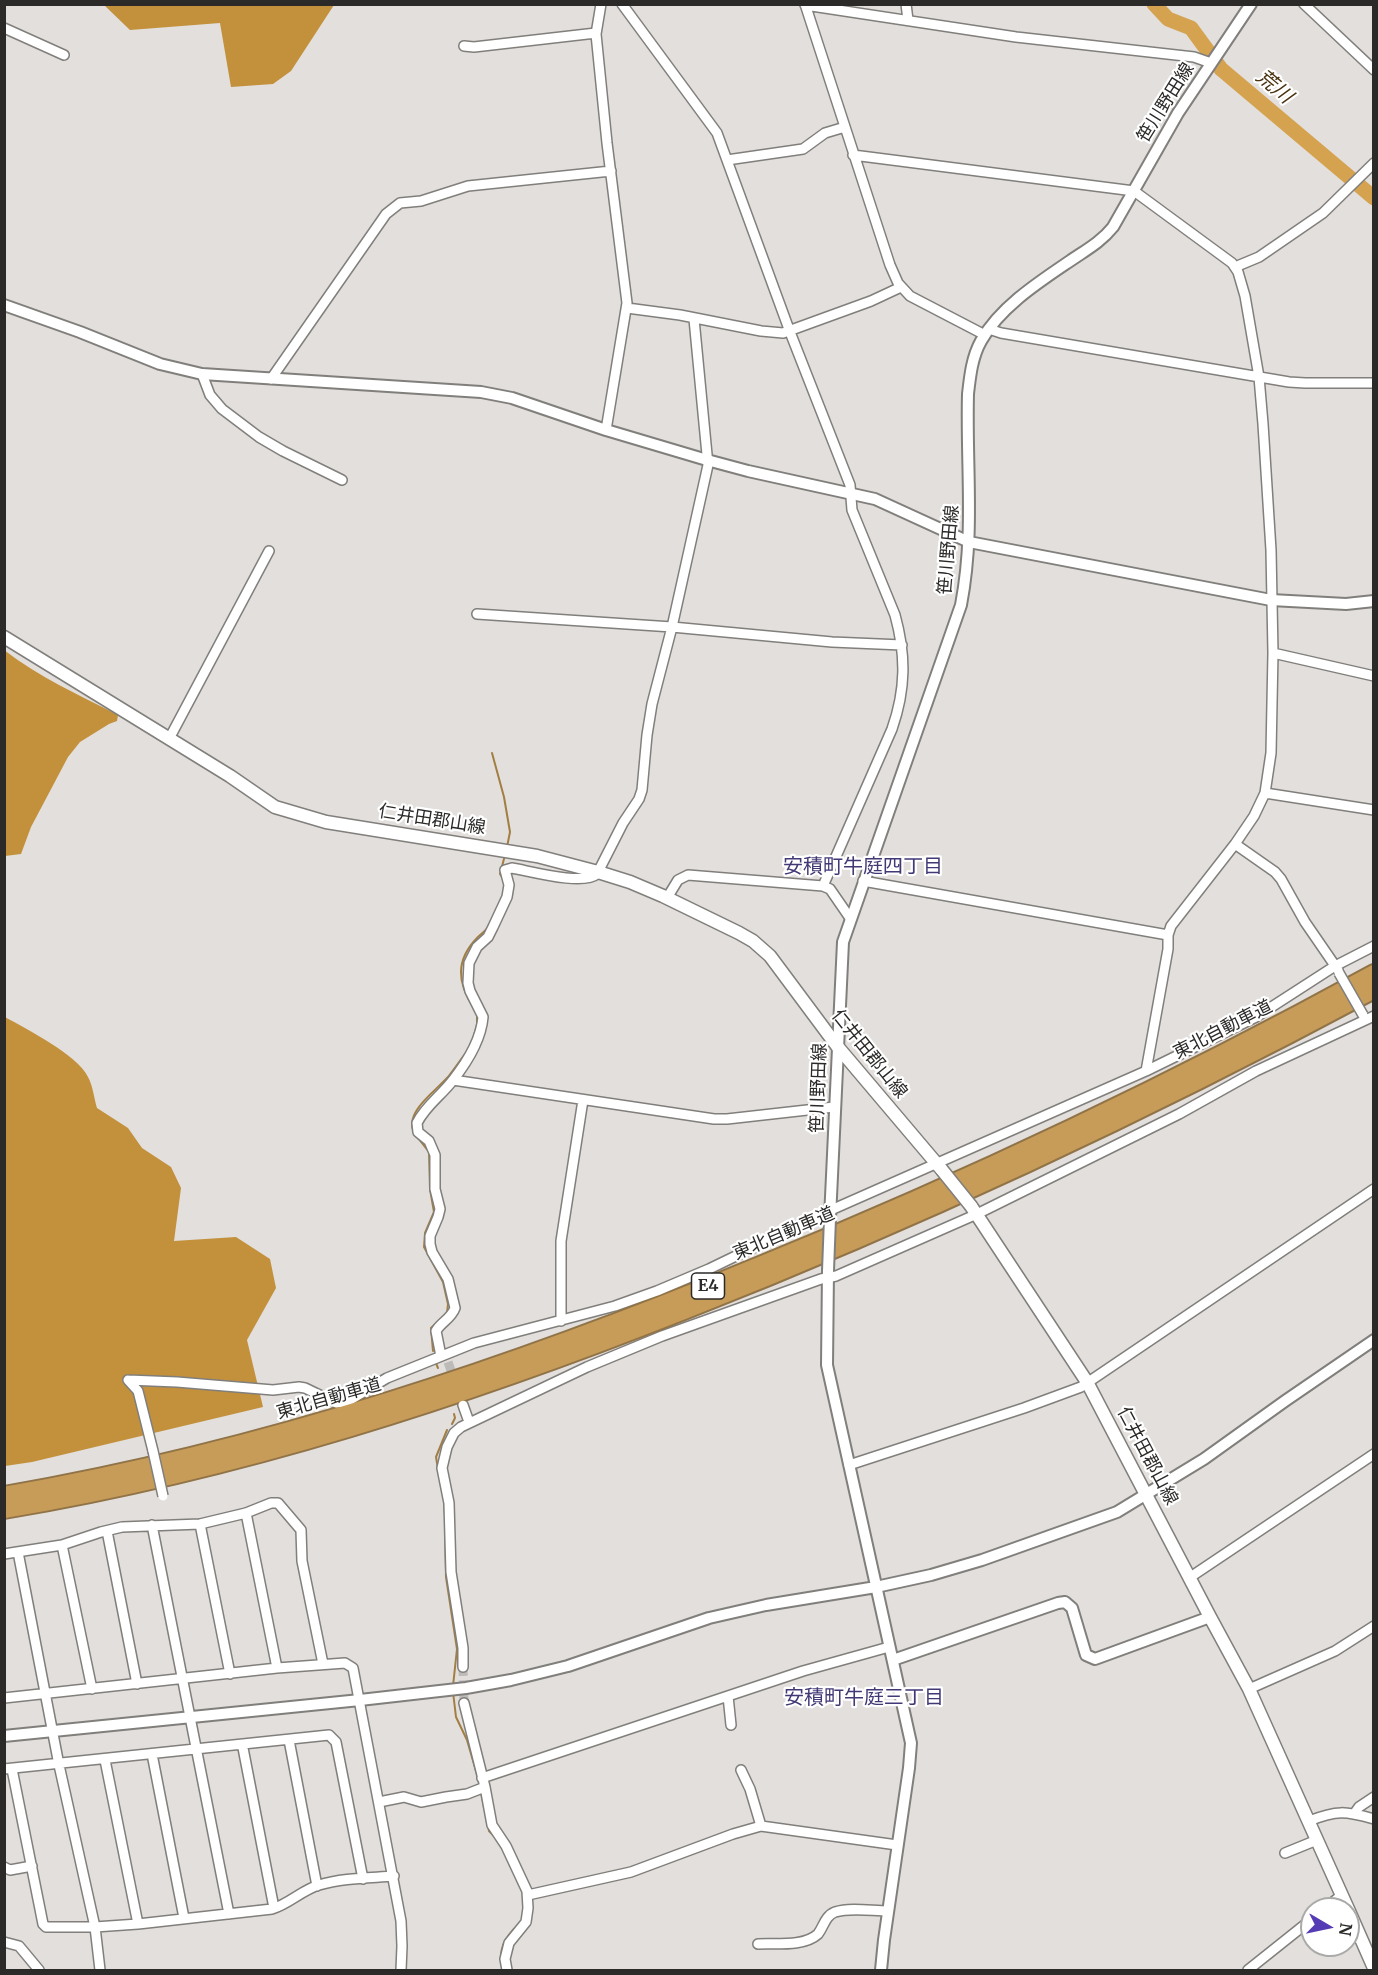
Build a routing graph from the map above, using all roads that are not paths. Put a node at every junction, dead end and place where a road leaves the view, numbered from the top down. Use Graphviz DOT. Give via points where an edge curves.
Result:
graph roads {
  1 [pos="601,4"];
  2 [pos="622,4"];
  3 [pos="906,4"];
  4 [pos="1251,4"];
  5 [pos="1304,4"];
  6 [pos="805,5"];
  7 [pos="908,20"];
  8 [pos="4,28"];
  9 [pos="596,33"];
  10 [pos="464,46"];
  11 [pos="64,55"];
  12 [pos="1369,60"];
  13 [pos="1210,63"];
  14 [pos="1374,70"];
  15 [pos="845,127"];
  16 [pos="853,155"];
  17 [pos="727,160"];
  18 [pos="1374,163"];
  19 [pos="611,171"];
  20 [pos="1134,191"];
  21 [pos="1235,267"];
  22 [pos="901,287"];
  23 [pos="4,305"];
  24 [pos="627,308"];
  25 [pos="694,319"];
  26 [pos="790,332"];
  27 [pos="987,332"];
  28 [pos="202,374"];
  29 [pos="1259,377"];
  30 [pos="271,379"];
  31 [pos="1374,383"];
  32 [pos="606,430"];
  33 [pos="707,460"];
  34 [pos="342,480"];
  35 [pos="850,493"];
  36 [pos="969,542"];
  37 [pos="269,551"];
  38 [pos="1271,600"];
  39 [pos="1374,601"];
  40 [pos="477,614"];
  41 [pos="672,627"];
  42 [pos="4,637"];
  43 [pos="902,645"];
  44 [pos="1273,653"];
  45 [pos="1374,676"];
  46 [pos="169,739"];
  47 [pos="1264,792"];
  48 [pos="1374,810"];
  49 [pos="1235,844"];
  50 [pos="598,872"];
  51 [pos="863,881"];
  52 [pos="823,886"];
  53 [pos="667,898"];
  54 [pos="850,918"];
  55 [pos="1168,935"];
  56 [pos="1374,946"];
  57 [pos="1337,969"];
  58 [pos="1374,973"];
  59 [pos="1374,990"];
  60 [pos="1369,1019"];
  61 [pos="837,1046"];
  62 [pos="1146,1071"];
  63 [pos="453,1080"];
  64 [pos="583,1100"];
  65 [pos="834,1107"];
  66 [pos="940,1167"];
  67 [pos="1374,1189"];
  68 [pos="974,1210"];
  69 [pos="830,1214"];
  70 [pos="828,1275"];
  71 [pos="561,1321"];
  72 [pos="1374,1340"];
  73 [pos="445,1357"];
  74 [pos="1087,1382"];
  75 [pos="463,1405"];
  76 [pos="469,1422"];
  77 [pos="1374,1454"];
  78 [pos="849,1465"];
  79 [pos="1147,1494"];
  80 [pos="4,1495"];
  81 [pos="163,1496"];
  82 [pos="4,1510"];
  83 [pos="246,1513"];
  84 [pos="201,1524"];
  85 [pos="152,1525"];
  86 [pos="107,1531"];
  87 [pos="62,1545"];
  88 [pos="18,1552"];
  89 [pos="4,1554"];
  90 [pos="1189,1578"];
  91 [pos="876,1587"];
  92 [pos="1210,1617"];
  93 [pos="1374,1626"];
  94 [pos="889,1647"];
  95 [pos="893,1660"];
  96 [pos="323,1664"];
  97 [pos="463,1666"];
  98 [pos="277,1668"];
  99 [pos="230,1674"];
  100 [pos="183,1680"];
  101 [pos="137,1684"];
  102 [pos="92,1689"];
  103 [pos="1249,1689"];
  104 [pos="46,1695"];
  105 [pos="728,1696"];
  106 [pos="4,1698"];
  107 [pos="360,1700"];
  108 [pos="464,1703"];
  109 [pos="191,1717"];
  110 [pos="731,1725"];
  111 [pos="52,1731"];
  112 [pos="4,1736"];
  113 [pos="289,1740"];
  114 [pos="243,1748"];
  115 [pos="196,1749"];
  116 [pos="152,1754"];
  117 [pos="105,1760"];
  118 [pos="59,1765"];
  119 [pos="8,1769"];
  120 [pos="741,1770"];
  121 [pos="484,1783"];
  122 [pos="1374,1797"];
  123 [pos="379,1802"];
  124 [pos="1354,1814"];
  125 [pos="1374,1819"];
  126 [pos="1309,1821"];
  127 [pos="761,1826"];
  128 [pos="1317,1840"];
  129 [pos="897,1845"];
  130 [pos="1285,1853"];
  131 [pos="32,1866"];
  132 [pos="4,1867"];
  133 [pos="394,1876"];
  134 [pos="363,1879"];
  135 [pos="317,1886"];
  136 [pos="528,1895"];
  137 [pos="1342,1895"];
  138 [pos="1339,1897"];
  139 [pos="274,1908"];
  140 [pos="888,1911"];
  141 [pos="229,1914"];
  142 [pos="184,1918"];
  143 [pos="138,1924"];
  144 [pos="95,1927"];
  145 [pos="1300,1929"];
  146 [pos="1360,1936"];
  147 [pos="4,1942"];
  148 [pos="758,1944"];
  149 [pos="1374,1968"];
  150 [pos="39,1971"];
  151 [pos="100,1971"];
  152 [pos="401,1971"];
  153 [pos="507,1971"];
  154 [pos="881,1971"];
  155 [pos="1248,1971"];
  1 -- 9 [label="street"];
  2 -- 17 [label="street" via="713,126"];
  3 -- 7 [label="street"];
  4 -- 13 [label="street, 笹川野田線"];
  5 -- 12 [label="street"];
  6 -- 7 [label="street"];
  6 -- 15 [label="street"];
  7 -- 13 [label="street" via="1016,37 1194,57"];
  8 -- 11 [label="street"];
  9 -- 10 [label="street"];
  9 -- 19 [label="street"];
  12 -- 14 [label="street"];
  13 -- 20 [label="street, 笹川野田線"];
  15 -- 16 [label="street"];
  15 -- 17 [label="street" via="825,133 807,148"];
  16 -- 20 [label="street"];
  16 -- 22 [label="street"];
  17 -- 26 [label="street"];
  18 -- 21 [label="street" via="1323,213 1259,257"];
  19 -- 24 [label="street"];
  19 -- 30 [label="street" via="468,186 421,201 396,204"];
  20 -- 21 [label="street"];
  20 -- 27 [label="street, 笹川野田線" via="1099,243 1039,282"];
  21 -- 29 [label="street" via="1245,296"];
  22 -- 26 [label="street"];
  22 -- 27 [label="street" via="920,302"];
  23 -- 28 [label="street" via="160,364"];
  24 -- 25 [label="street"];
  24 -- 32 [label="street"];
  25 -- 26 [label="street" via="761,332"];
  25 -- 33 [label="street"];
  26 -- 35 [label="street"];
  27 -- 29 [label="street"];
  27 -- 36 [label="street, 笹川野田線" via="975,355 969,382"];
  28 -- 30 [label="street"];
  28 -- 34 [label="street" via="210,395 222,409 283,451"];
  29 -- 31 [label="street" via="1305,383"];
  29 -- 38 [label="street"];
  30 -- 32 [label="street" via="481,392 512,398"];
  32 -- 33 [label="street"];
  33 -- 35 [label="street"];
  33 -- 41 [label="street"];
  35 -- 36 [label="street" via="875,499"];
  35 -- 43 [label="street" via="852,510 895,615"];
  36 -- 38 [label="street"];
  36 -- 51 [label="street, 笹川野田線" via="960,604"];
  37 -- 46 [label="street"];
  38 -- 39 [label="street" via="1346,604"];
  38 -- 44 [label="street"];
  40 -- 41 [label="street"];
  41 -- 43 [label="street"];
  41 -- 50 [label="street" via="652,704 642,790"];
  42 -- 46 [label="main road, 仁井田郡山線"];
  43 -- 52 [label="street" via="896,717"];
  44 -- 45 [label="street"];
  44 -- 47 [label="street" via="1271,753"];
  46 -- 50 [label="main road, 仁井田郡山線" via="275,807 304,816 537,856"];
  47 -- 48 [label="street"];
  47 -- 49 [label="street"];
  49 -- 55 [label="street"];
  49 -- 57 [label="street" via="1281,879"];
  50 -- 53 [label="main road, 仁井田郡山線"];
  50 -- 63 [label="street" via="593,878 584,879 505,870 507,897 488,937 469,963 468,983 482,1012 482,1026 474,1049"];
  51 -- 54 [label="street, 笹川野田線"];
  51 -- 55 [label="street"];
  52 -- 53 [label="street" via="688,875 678,879"];
  52 -- 54 [label="street" via="830,889"];
  53 -- 61 [label="main road, 仁井田郡山線" via="762,948"];
  54 -- 61 [label="street, 笹川野田線" via="843,942"];
  55 -- 62 [label="street"];
  56 -- 57 [label="street"];
  57 -- 60 [label="street, bridge"];
  57 -- 62 [label="street" via="1256,1017"];
  58 -- 80 [label="highway, 東北自動車道 / E4" via="1118,1105 946,1185 598,1330 442,1385 298,1429 162,1464"];
  59 -- 82 [label="highway, 東北自動車道 / E4" via="1215,1073 976,1188 791,1269 602,1344 447,1399 303,1443 164,1478"];
  60 -- 68 [label="street"];
  61 -- 65 [label="street, 笹川野田線"];
  61 -- 66 [label="main road, 仁井田郡山線"];
  62 -- 66 [label="street"];
  63 -- 64 [label="street"];
  63 -- 73 [label="street" via="428,1105 416,1125 435,1155 435,1195 440,1209 430,1244 448,1279 454,1305 452,1315 436,1331"];
  64 -- 65 [label="street" via="714,1119"];
  64 -- 71 [label="street" via="561,1241"];
  65 -- 69 [label="street, 笹川野田線"];
  66 -- 68 [label="main road, 仁井田郡山線, bridge"];
  66 -- 69 [label="street"];
  67 -- 74 [label="street"];
  68 -- 70 [label="street"];
  68 -- 74 [label="main road, 仁井田郡山線"];
  69 -- 70 [label="street, 笹川野田線, bridge"];
  69 -- 71 [label="street" via="657,1291"];
  70 -- 76 [label="street" via="662,1336"];
  70 -- 78 [label="street, 笹川野田線" via="826,1365"];
  71 -- 73 [label="street" via="474,1343"];
  72 -- 79 [label="street" via="1204,1459"];
  73 -- 81 [label="street, bridge" via="387,1378 340,1403 299,1387 273,1390 128,1380 138,1391"];
  74 -- 78 [label="street" via="1024,1408"];
  74 -- 79 [label="main road, 仁井田郡山線"];
  75 -- 76 [label="street"];
  76 -- 97 [label="street" via="451,1437 442,1468 449,1503 451,1572"];
  77 -- 90 [label="street"];
  78 -- 91 [label="street, 笹川野田線"];
  79 -- 90 [label="main road, 仁井田郡山線"];
  79 -- 91 [label="street" via="1117,1512 982,1560"];
  83 -- 84 [label="street"];
  83 -- 96 [label="street" via="278,1503 301,1528 302,1560"];
  83 -- 98 [label="street"];
  84 -- 85 [label="street"];
  84 -- 99 [label="street"];
  85 -- 86 [label="street"];
  85 -- 100 [label="street"];
  86 -- 87 [label="street"];
  86 -- 101 [label="street"];
  87 -- 88 [label="street"];
  87 -- 102 [label="street"];
  88 -- 89 [label="street"];
  88 -- 104 [label="street"];
  90 -- 92 [label="main road, 仁井田郡山線"];
  91 -- 94 [label="street, 笹川野田線"];
  91 -- 107 [label="street" via="709,1618 568,1666 511,1680"];
  92 -- 95 [label="street" via="1095,1659 1086,1655 1072,1608 1065,1602"];
  92 -- 103 [label="main road, 仁井田郡山線"];
  93 -- 103 [label="street" via="1335,1651"];
  94 -- 95 [label="street, 笹川野田線"];
  94 -- 105 [label="street"];
  95 -- 129 [label="street, 笹川野田線" via="911,1743"];
  96 -- 98 [label="street"];
  96 -- 107 [label="street" via="345,1662 353,1668"];
  98 -- 99 [label="street"];
  99 -- 100 [label="street"];
  100 -- 101 [label="street"];
  100 -- 109 [label="street"];
  101 -- 102 [label="street"];
  102 -- 104 [label="street"];
  103 -- 126 [label="main road, 仁井田郡山線"];
  104 -- 106 [label="street"];
  104 -- 111 [label="street"];
  105 -- 110 [label="street"];
  105 -- 121 [label="street"];
  107 -- 109 [label="street"];
  107 -- 123 [label="street"];
  108 -- 121 [label="street"];
  109 -- 111 [label="street"];
  109 -- 115 [label="street"];
  111 -- 112 [label="street"];
  111 -- 118 [label="street"];
  113 -- 115 [label="street"];
  113 -- 134 [label="street" via="329,1735 336,1742"];
  113 -- 135 [label="street"];
  114 -- 139 [label="street"];
  115 -- 116 [label="street"];
  115 -- 141 [label="street"];
  116 -- 117 [label="street"];
  116 -- 142 [label="street"];
  117 -- 118 [label="street"];
  117 -- 143 [label="street"];
  118 -- 119 [label="street"];
  118 -- 144 [label="street"];
  119 -- 131 [label="street"];
  120 -- 127 [label="street"];
  121 -- 123 [label="street" via="467,1794 423,1802 404,1797"];
  121 -- 136 [label="street" via="492,1826 506,1846"];
  122 -- 124 [label="street"];
  123 -- 133 [label="street"];
  124 -- 125 [label="street"];
  124 -- 126 [label="street" via="1335,1812"];
  126 -- 128 [label="main road, 仁井田郡山線"];
  127 -- 129 [label="street"];
  127 -- 136 [label="street" via="631,1872"];
  128 -- 130 [label="street"];
  128 -- 137 [label="main road, 仁井田郡山線"];
  129 -- 140 [label="street, 笹川野田線"];
  131 -- 132 [label="street" via="10,1870"];
  131 -- 144 [label="street" via="43,1924"];
  133 -- 134 [label="street"];
  133 -- 152 [label="street" via="401,1921"];
  134 -- 135 [label="street"];
  135 -- 139 [label="street"];
  136 -- 153 [label="street" via="526,1922 507,1949"];
  137 -- 138 [label="street"];
  139 -- 141 [label="street"];
  140 -- 148 [label="street" via="835,1912 811,1938"];
  140 -- 154 [label="street, 笹川野田線"];
  141 -- 142 [label="street"];
  142 -- 143 [label="street"];
  143 -- 144 [label="street"];
  144 -- 151 [label="street"];
  145 -- 155 [label="street"];
  146 -- 149 [label="main road, 仁井田郡山線"];
  147 -- 150 [label="street" via="19,1946"];
}
